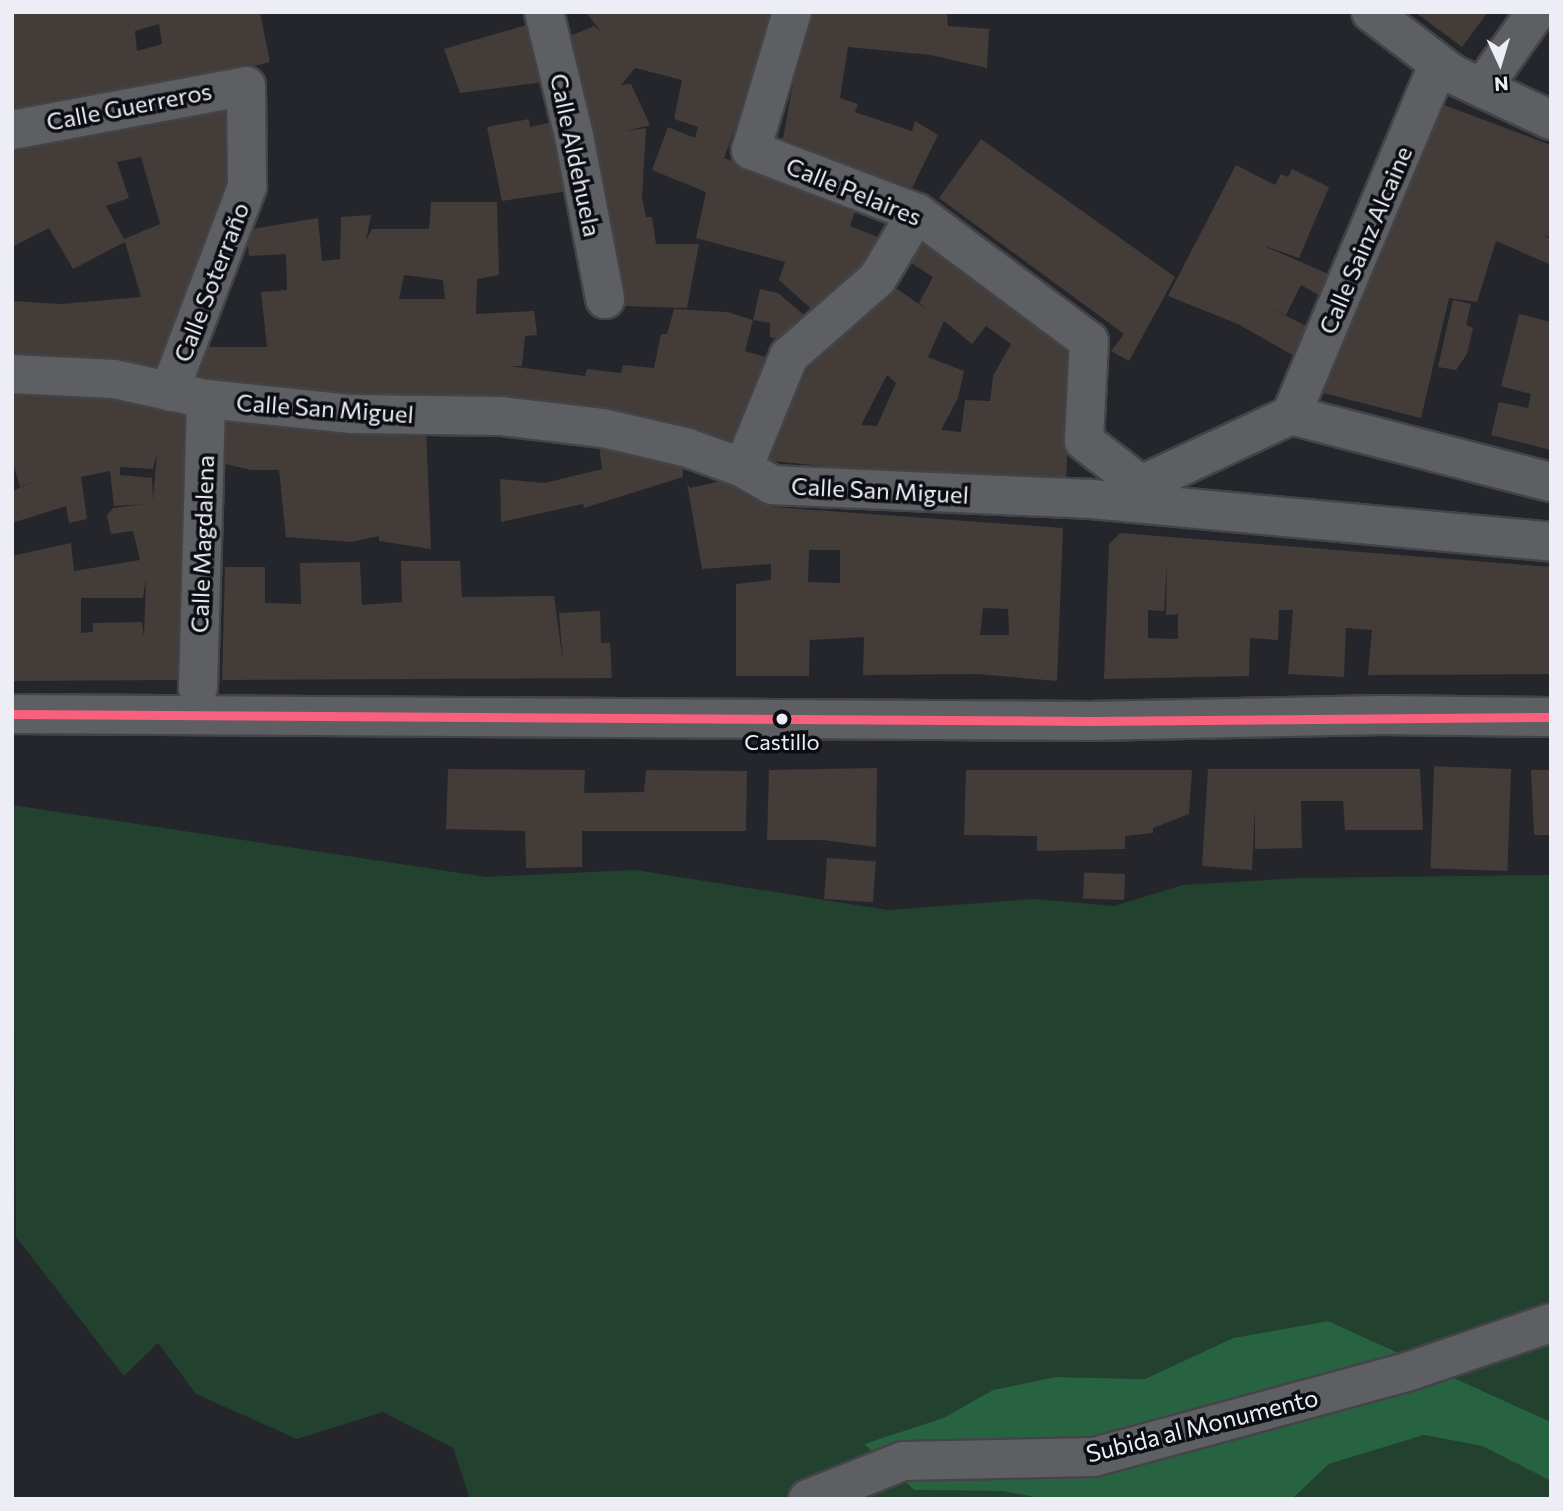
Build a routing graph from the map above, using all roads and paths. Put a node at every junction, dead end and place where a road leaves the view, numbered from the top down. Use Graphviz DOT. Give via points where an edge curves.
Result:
graph roads {
  1 [pos="544,12"];
  2 [pos="792,12"];
  3 [pos="1371,12"];
  4 [pos="1536,12"];
  5 [pos="1438,65"];
  6 [pos="246,86"];
  7 [pos="1482,88"];
  8 [pos="1551,120"];
  9 [pos="12,130"];
  10 [pos="917,213"];
  11 [pos="606,299"];
  12 [pos="12,374"];
  13 [pos="169,392"];
  14 [pos="206,399"];
  15 [pos="1291,415"];
  16 [pos="743,468"];
  17 [pos="1551,482"];
  18 [pos="1551,542"];
  19 [pos="198,688"];
  20 [pos="12,714"];
  21 [pos="1551,717"];
  22 [pos="1551,1323"];
  23 [pos="808,1499"];
  1 -- 11 [label="street, Calle Aldehuela"];
  2 -- 10 [label="street, Calle Pelaires" via="751,149"];
  3 -- 5 [label="street"];
  4 -- 7 [label="street"];
  5 -- 7 [label="street"];
  5 -- 15 [label="street, Calle Sainz Alcaine"];
  6 -- 9 [label="street, Calle Guerreros"];
  6 -- 13 [label="street, Calle Soterraño" via="247,187"];
  7 -- 8 [label="street"];
  10 -- 15 [label="street, Calle Pelaires" via="1089,341 1084,441 1141,485"];
  10 -- 16 [label="street" via="877,279 789,356"];
  12 -- 13 [label="street, Calle San Miguel" via="114,379"];
  13 -- 14 [label="street, Calle San Miguel"];
  14 -- 16 [label="street, Calle San Miguel" via="352,414 502,416 603,428 688,448"];
  14 -- 19 [label="street, Calle Magdalena"];
  15 -- 17 [label="street"];
  16 -- 18 [label="street, Calle San Miguel" via="773,485 1091,499"];
  20 -- 21 [label="street" via="1064,721"];
  22 -- 23 [label="street, Subida al Monumento" via="1410,1371 1094,1457 902,1461"];
}
